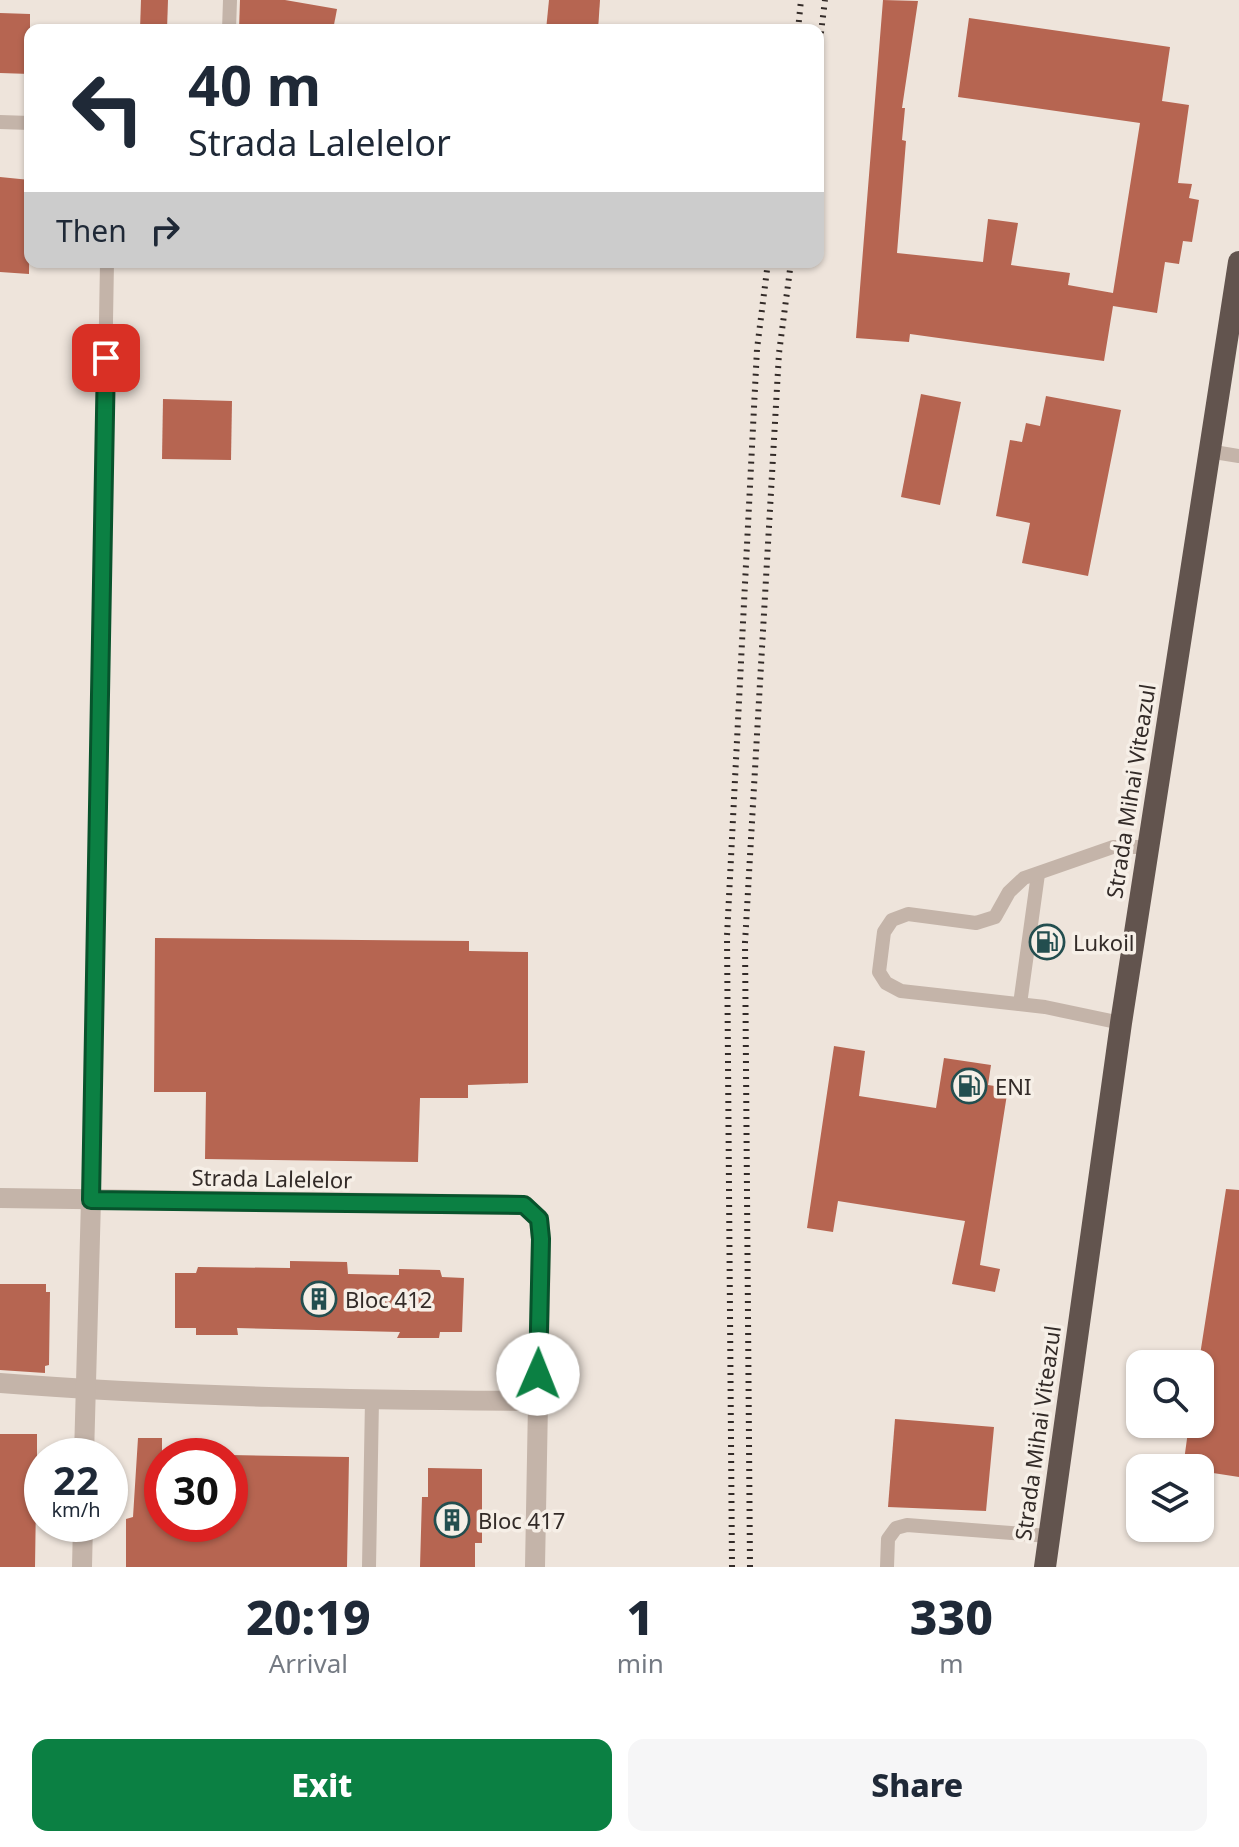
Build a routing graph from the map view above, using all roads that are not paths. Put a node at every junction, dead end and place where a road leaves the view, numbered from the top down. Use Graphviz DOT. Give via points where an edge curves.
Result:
graph roads {
  1 [pos="230,0"];
  2 [pos="229,24"];
  3 [pos="0,122"];
  4 [pos="24,123"];
  5 [pos="1239,262"];
  6 [pos="107,268"];
  7 [pos="1236,303"];
  8 [pos="1208,451"];
  9 [pos="1239,456"];
  10 [pos="1149,847"];
  11 [pos="1038,874"];
  12 [pos="1020,1004"];
  13 [pos="1121,1023"];
  14 [pos="0,1198"];
  15 [pos="91,1200"];
  16 [pos="0,1383"];
  17 [pos="86,1390"];
  18 [pos="372,1400"];
  19 [pos="538,1401"];
  20 [pos="85,1438"];
  21 [pos="1049,1536"];
  22 [pos="83,1542"];
  23 [pos="82,1567"];
  24 [pos="369,1567"];
  25 [pos="535,1567"];
  26 [pos="887,1567"];
  27 [pos="1045,1567"];
  1 -- 2 [label="lane"];
  3 -- 4 [label="lane"];
  5 -- 7 [label="highway, Strada Mihai Viteazul"];
  6 -- 15 [label="lane"];
  7 -- 8 [label="highway, Strada Mihai Viteazul"];
  8 -- 9 [label="lane"];
  8 -- 10 [label="highway, Strada Mihai Viteazul"];
  10 -- 11 [label="lane" via="1113,847"];
  10 -- 13 [label="highway, Strada Mihai Viteazul"];
  11 -- 12 [label="lane"];
  11 -- 12 [label="lane" via="1009,892 995,917 976,923 908,914 892,920 884,932 879,972 901,991"];
  12 -- 13 [label="lane"];
  13 -- 21 [label="highway, Strada Mihai Viteazul"];
  14 -- 15 [label="street, Strada Lalelelor"];
  15 -- 17 [label="street"];
  15 -- 19 [label="street, Strada Lalelelor" via="524,1205 539,1219"];
  16 -- 17 [label="street"];
  17 -- 18 [label="street"];
  17 -- 20 [label="street"];
  18 -- 19 [label="street"];
  18 -- 24 [label="lane"];
  19 -- 25 [label="street"];
  21 -- 26 [label="lane" via="907,1525 896,1528 888,1539"];
  21 -- 27 [label="highway, Strada Mihai Viteazul"];
  22 -- 23 [label="street"];
}
